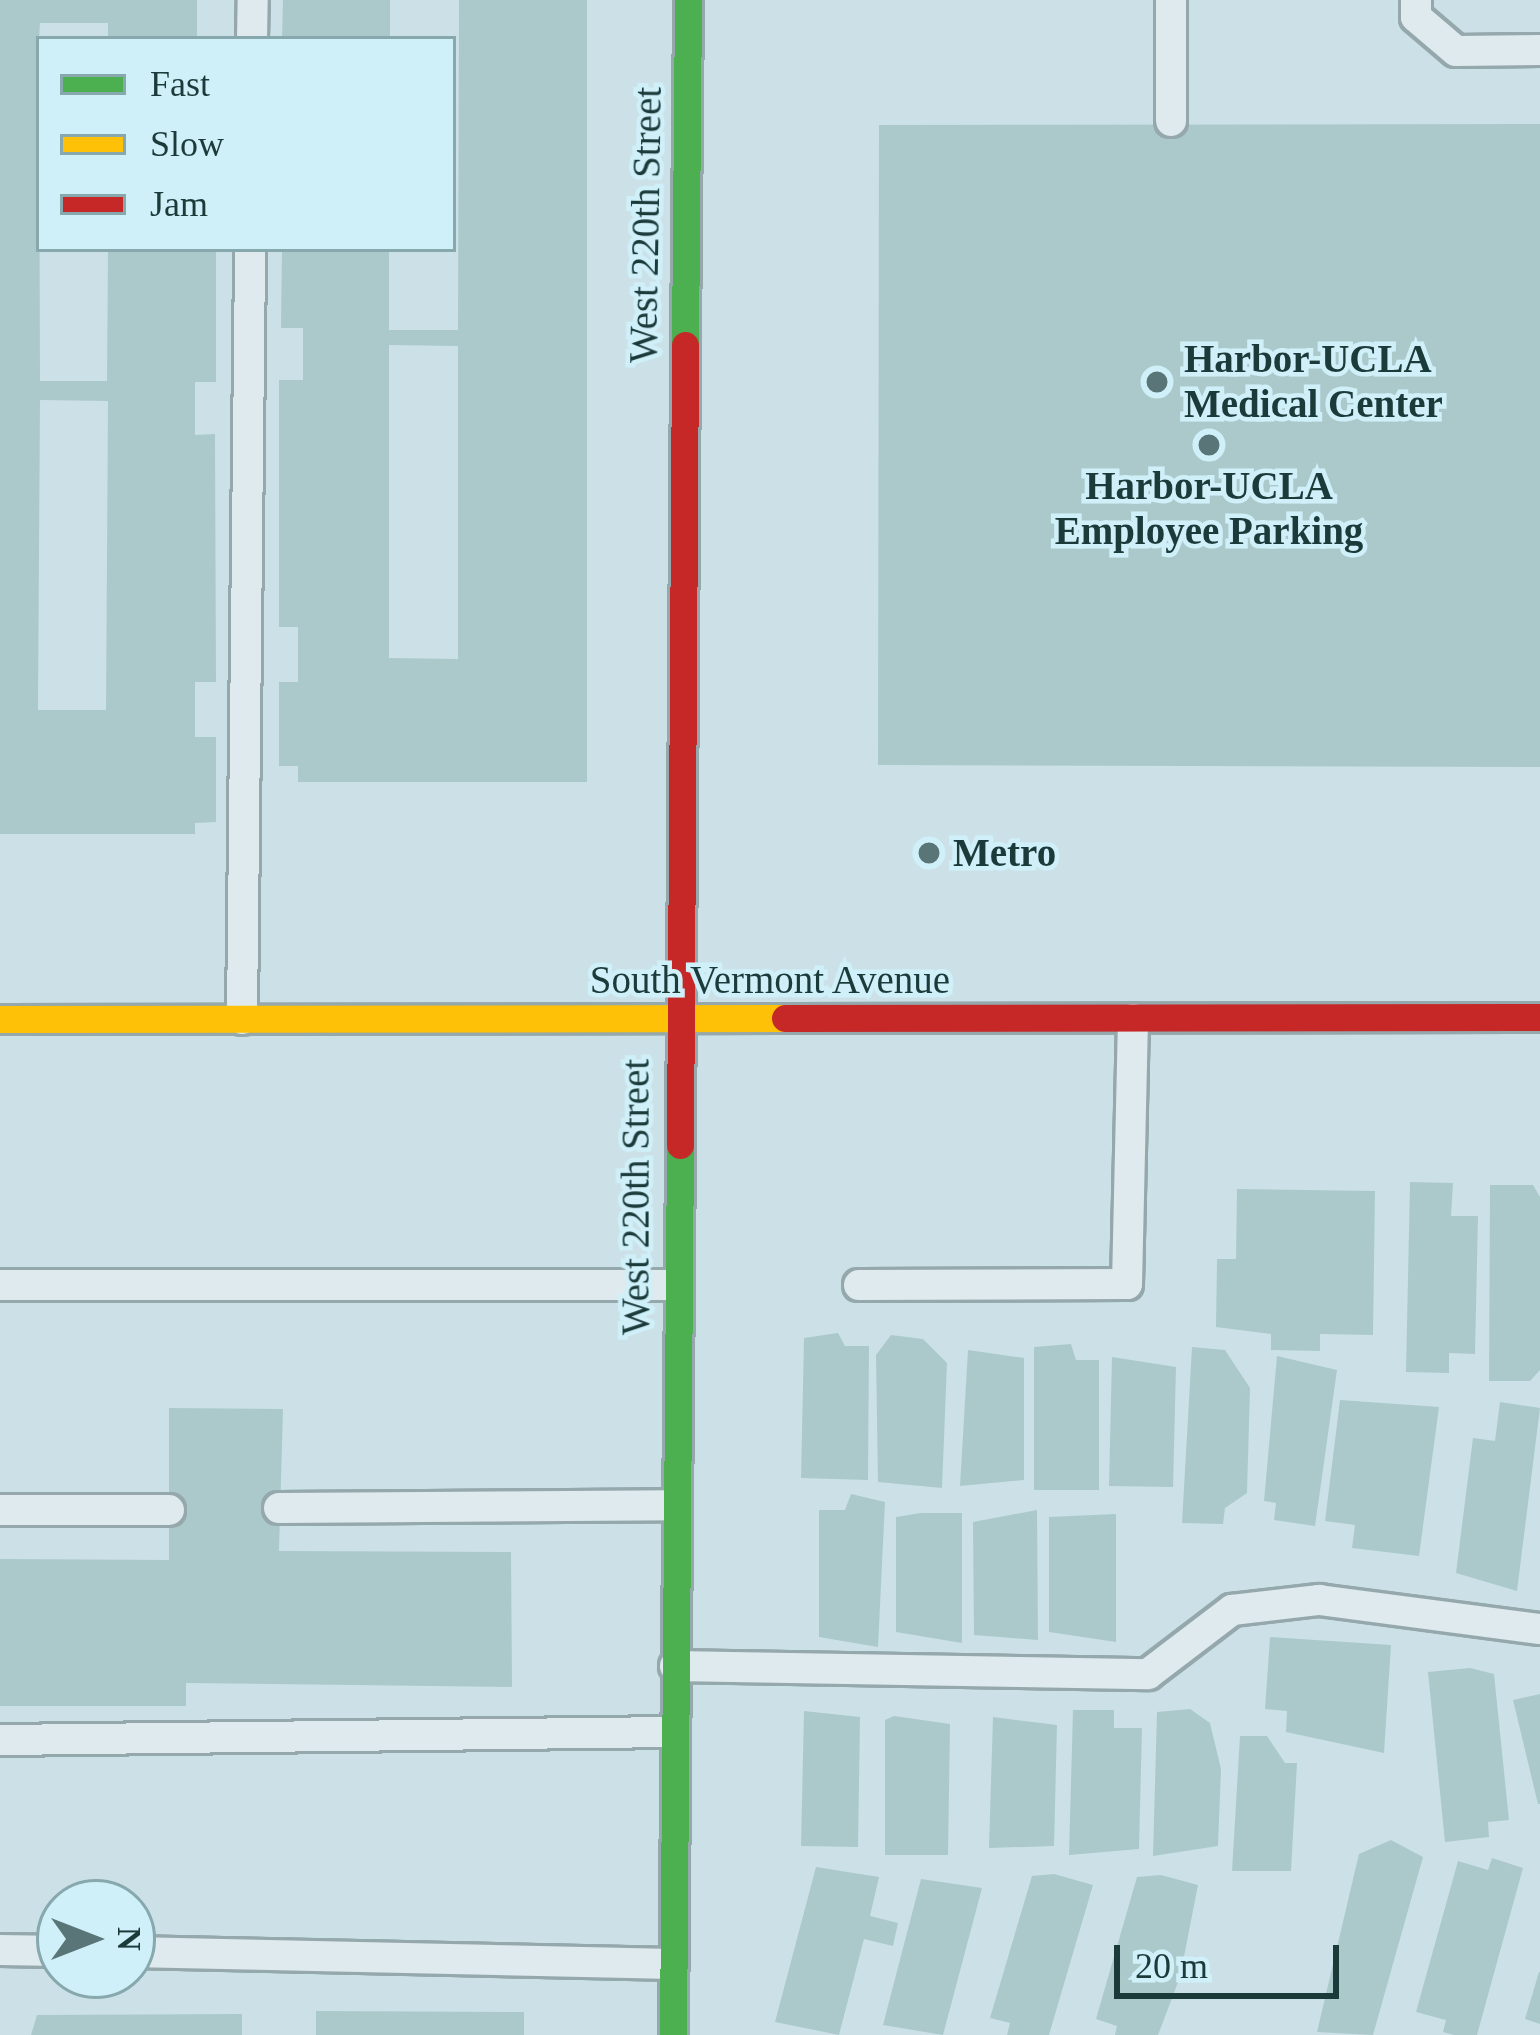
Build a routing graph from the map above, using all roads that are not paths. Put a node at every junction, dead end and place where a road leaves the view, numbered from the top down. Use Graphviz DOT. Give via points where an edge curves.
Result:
graph roads {
  1 [pos="253,0"];
  2 [pos="688,0"];
  3 [pos="1171,0"];
  4 [pos="1416,0"];
  5 [pos="252,36"];
  6 [pos="1540,50"];
  7 [pos="1171,121"];
  8 [pos="250,252"];
  9 [pos="1540,1017"];
  10 [pos="0,1019"];
  11 [pos="242,1019"];
  12 [pos="676,1019"];
  13 [pos="1133,1019"];
  14 [pos="0,1285"];
  15 [pos="675,1285"];
  16 [pos="859,1285"];
  17 [pos="675,1505"];
  18 [pos="279,1508"];
  19 [pos="0,1510"];
  20 [pos="169,1510"];
  21 [pos="1540,1629"];
  22 [pos="675,1666"];
  23 [pos="674,1732"];
  24 [pos="0,1740"];
  25 [pos="0,1950"];
  26 [pos="36,1951"];
  27 [pos="156,1953"];
  28 [pos="674,1964"];
  29 [pos="674,2035"];
  1 -- 5 [label="lane"];
  2 -- 12 [label="street, West 220th Street"];
  3 -- 7 [label="lane"];
  4 -- 6 [label="lane" via="1416,17 1456,50"];
  8 -- 11 [label="lane"];
  9 -- 13 [label="street, South Vermont Avenue"];
  10 -- 11 [label="street, South Vermont Avenue"];
  11 -- 12 [label="street, South Vermont Avenue"];
  12 -- 13 [label="street, South Vermont Avenue"];
  12 -- 15 [label="street, West 220th Street"];
  13 -- 16 [label="lane" via="1127,1284"];
  14 -- 15 [label="lane"];
  15 -- 17 [label="street, West 220th Street"];
  17 -- 18 [label="lane"];
  17 -- 22 [label="street, West 220th Street"];
  19 -- 20 [label="lane"];
  21 -- 22 [label="lane" via="1318,1600 1232,1610 1148,1674"];
  22 -- 23 [label="street, West 220th Street"];
  23 -- 24 [label="lane"];
  23 -- 28 [label="street, West 220th Street"];
  25 -- 26 [label="lane"];
  27 -- 28 [label="lane"];
  28 -- 29 [label="street, West 220th Street"];
}
